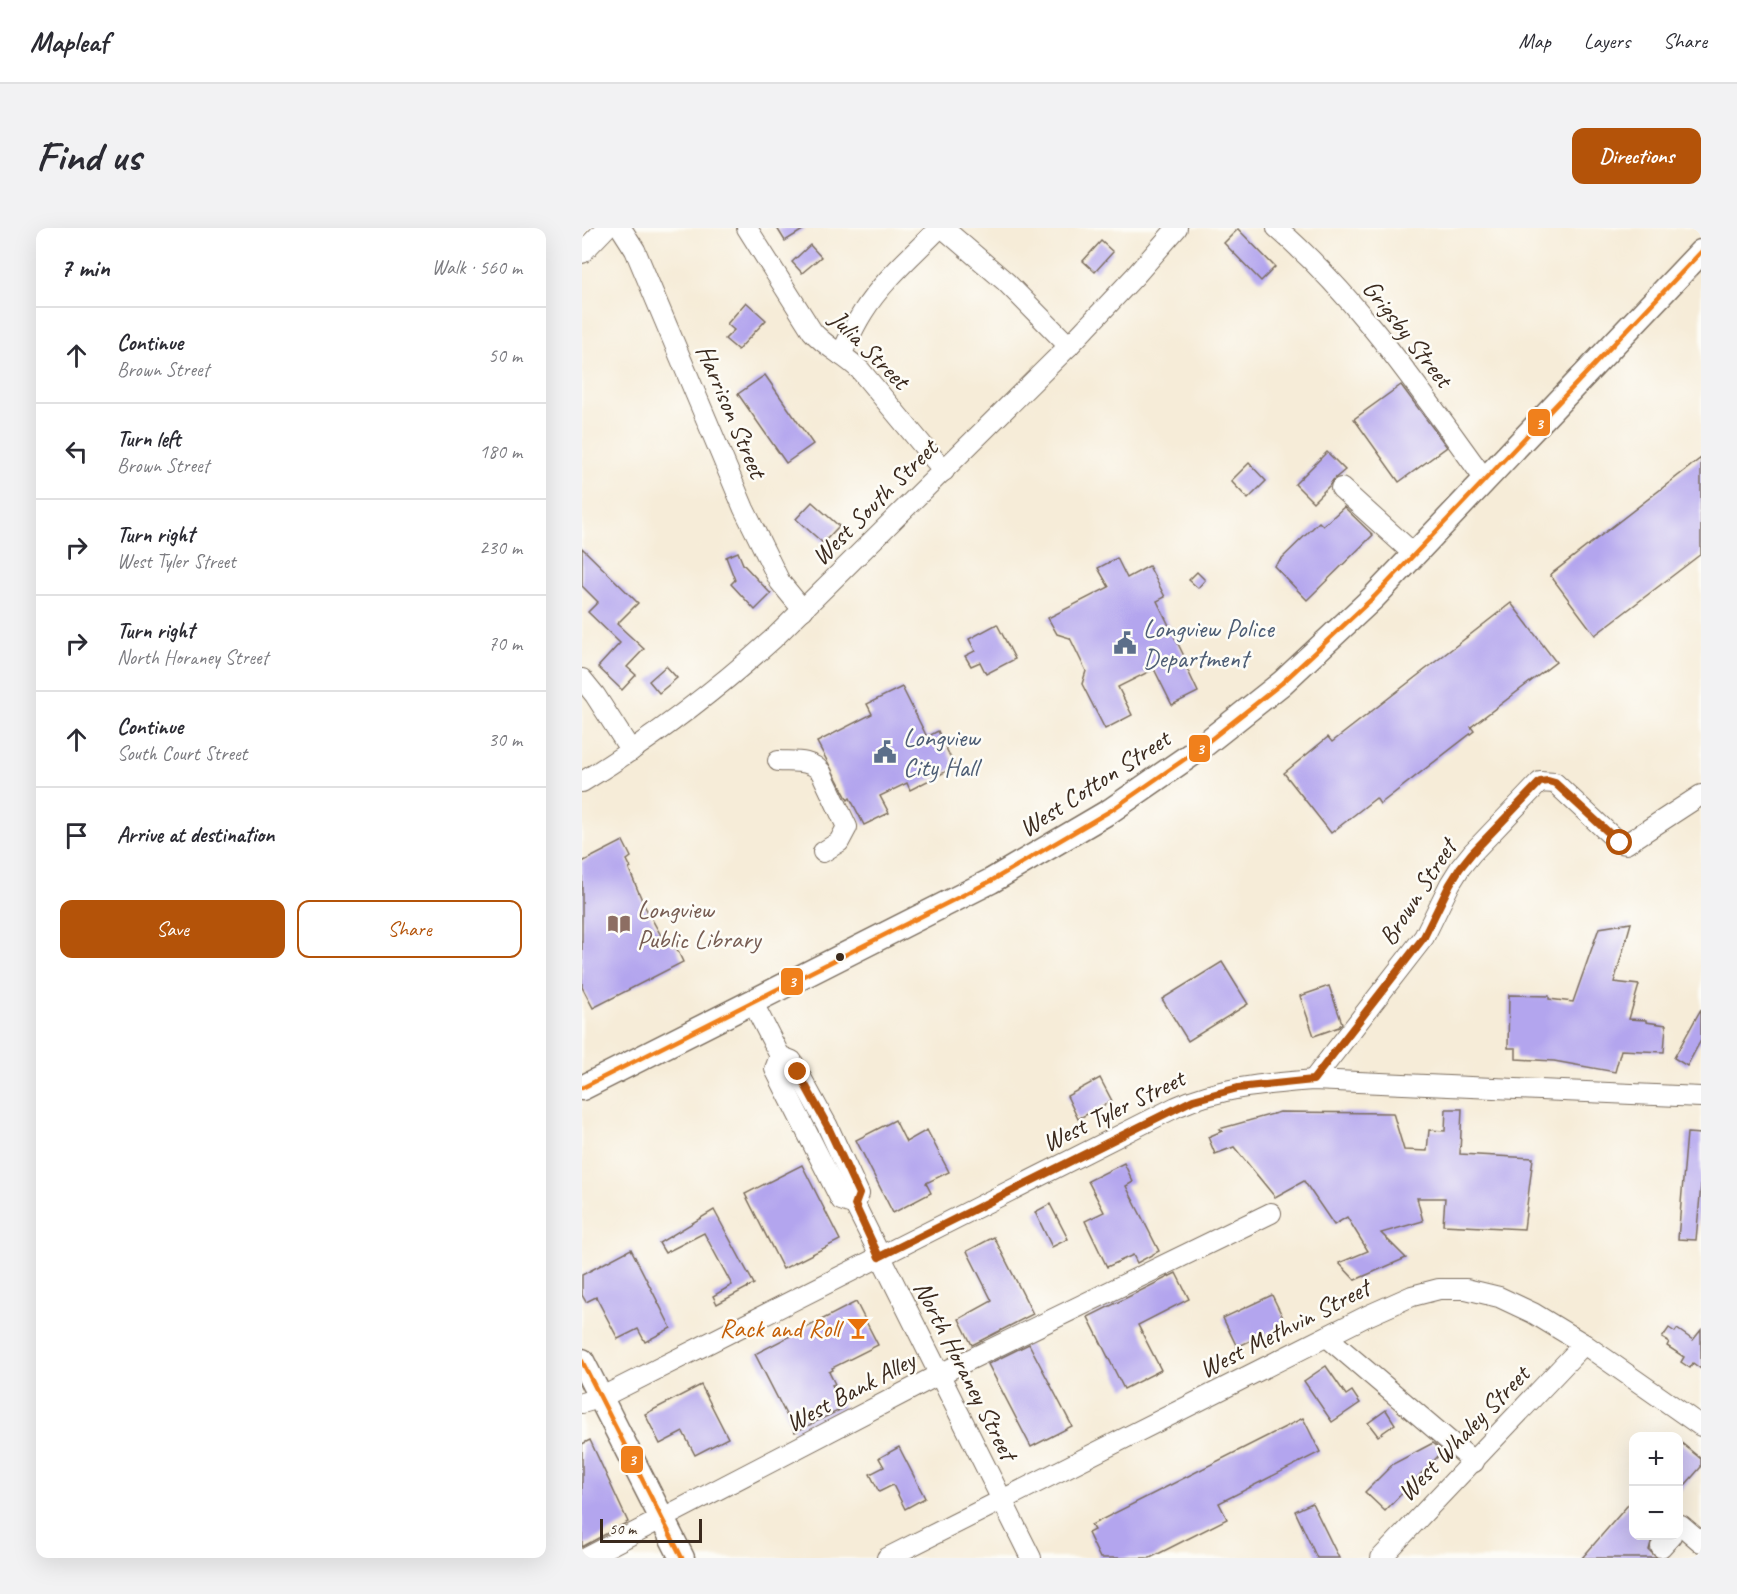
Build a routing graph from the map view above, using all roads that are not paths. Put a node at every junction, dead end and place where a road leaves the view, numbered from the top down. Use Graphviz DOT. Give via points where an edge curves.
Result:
graph roads {
  1 [pos="618,228"];
  2 [pos="747,228"];
  3 [pos="941,228"];
  4 [pos="1177,228"];
  5 [pos="1277,228"];
  6 [pos="1701,252"];
  7 [pos="582,253"];
  8 [pos="1069,346"];
  9 [pos="842,355"];
  10 [pos="944,471"];
  11 [pos="1486,481"];
  12 [pos="1341,488"];
  13 [pos="1414,555"];
  14 [pos="803,610"];
  15 [pos="582,679"];
  16 [pos="631,751"];
  17 [pos="778,762"];
  18 [pos="582,783"];
  19 [pos="1701,795"];
  20 [pos="824,852"];
  21 [pos="753,1003"];
  22 [pos="780,1056"];
  23 [pos="1313,1080"];
  24 [pos="582,1088"];
  25 [pos="1701,1097"];
  26 [pos="855,1205"];
  27 [pos="1271,1213"];
  28 [pos="879,1257"];
  29 [pos="1327,1336"];
  30 [pos="1584,1344"];
  31 [pos="582,1361"];
  32 [pos="938,1375"];
  33 [pos="591,1401"];
  34 [pos="582,1414"];
  35 [pos="1701,1426"];
  36 [pos="1474,1462"];
  37 [pos="1001,1500"];
  38 [pos="663,1520"];
  39 [pos="1683,1527"];
  40 [pos="1701,1542"];
  41 [pos="586,1558"];
  42 [pos="682,1558"];
  43 [pos="887,1558"];
  44 [pos="1031,1558"];
  45 [pos="1381,1558"];
  1 -- 7 [label="street"];
  1 -- 14 [label="street, Harrison Street" via="635,250 744,509 780,582"];
  2 -- 9 [label="street, Julia Street" via="812,331"];
  3 -- 8 [label="street" via="1006,282"];
  3 -- 9 [label="street" via="870,301"];
  4 -- 8 [label="street, West South Street"];
  5 -- 11 [label="street, Grigsby Street" via="1327,275 1376,331"];
  6 -- 11 [label="main road, West Cotton Street"];
  8 -- 10 [label="street, West South Street"];
  9 -- 10 [label="street, Julia Street" via="860,370"];
  10 -- 14 [label="street, West South Street"];
  11 -- 13 [label="main road, West Cotton Street"];
  12 -- 13 [label="street"];
  13 -- 21 [label="main road, West Cotton Street" via="1282,682 1195,752 1110,811 991,881"];
  14 -- 16 [label="street, West South Street" via="699,702"];
  15 -- 16 [label="street"];
  16 -- 18 [label="street, West South Street"];
  17 -- 20 [label="street" via="807,762 821,772 847,827 839,842"];
  19 -- 23 [label="street, Brown Street" via="1626,844 1615,839 1555,783 1540,782 1460,868 1424,937"];
  21 -- 22 [label="street"];
  21 -- 24 [label="main road, West Cotton Street"];
  22 -- 26 [label="street, North Horaney Street" via="792,1060 827,1125 859,1194"];
  22 -- 26 [label="street, North Horaney Street" via="775,1069 807,1135 841,1200"];
  23 -- 25 [label="street, West Tyler Street"];
  23 -- 28 [label="street, West Tyler Street" via="1238,1088 1193,1100"];
  26 -- 28 [label="street, North Horaney Street"];
  27 -- 32 [label="street, West Bank Alley"];
  28 -- 32 [label="street, North Horaney Street"];
  28 -- 33 [label="street, West Tyler Street"];
  29 -- 30 [label="street, West Methvin Street" via="1412,1296 1454,1289 1481,1292 1515,1303"];
  29 -- 36 [label="street"];
  29 -- 37 [label="street, West Methvin Street"];
  30 -- 35 [label="street, West Methvin Street"];
  30 -- 36 [label="street, West Whaley Street"];
  31 -- 33 [label="main road"];
  32 -- 37 [label="street, North Horaney Street"];
  32 -- 38 [label="street, West Bank Alley"];
  33 -- 34 [label="street, West Tyler Street"];
  33 -- 38 [label="main road"];
  36 -- 45 [label="street, West Whaley Street"];
  37 -- 43 [label="street, West Methvin Street"];
  37 -- 44 [label="street, North Horaney Street"];
  38 -- 41 [label="street, West Bank Alley"];
  38 -- 42 [label="main road"];
  39 -- 40 [label="street"];
}
